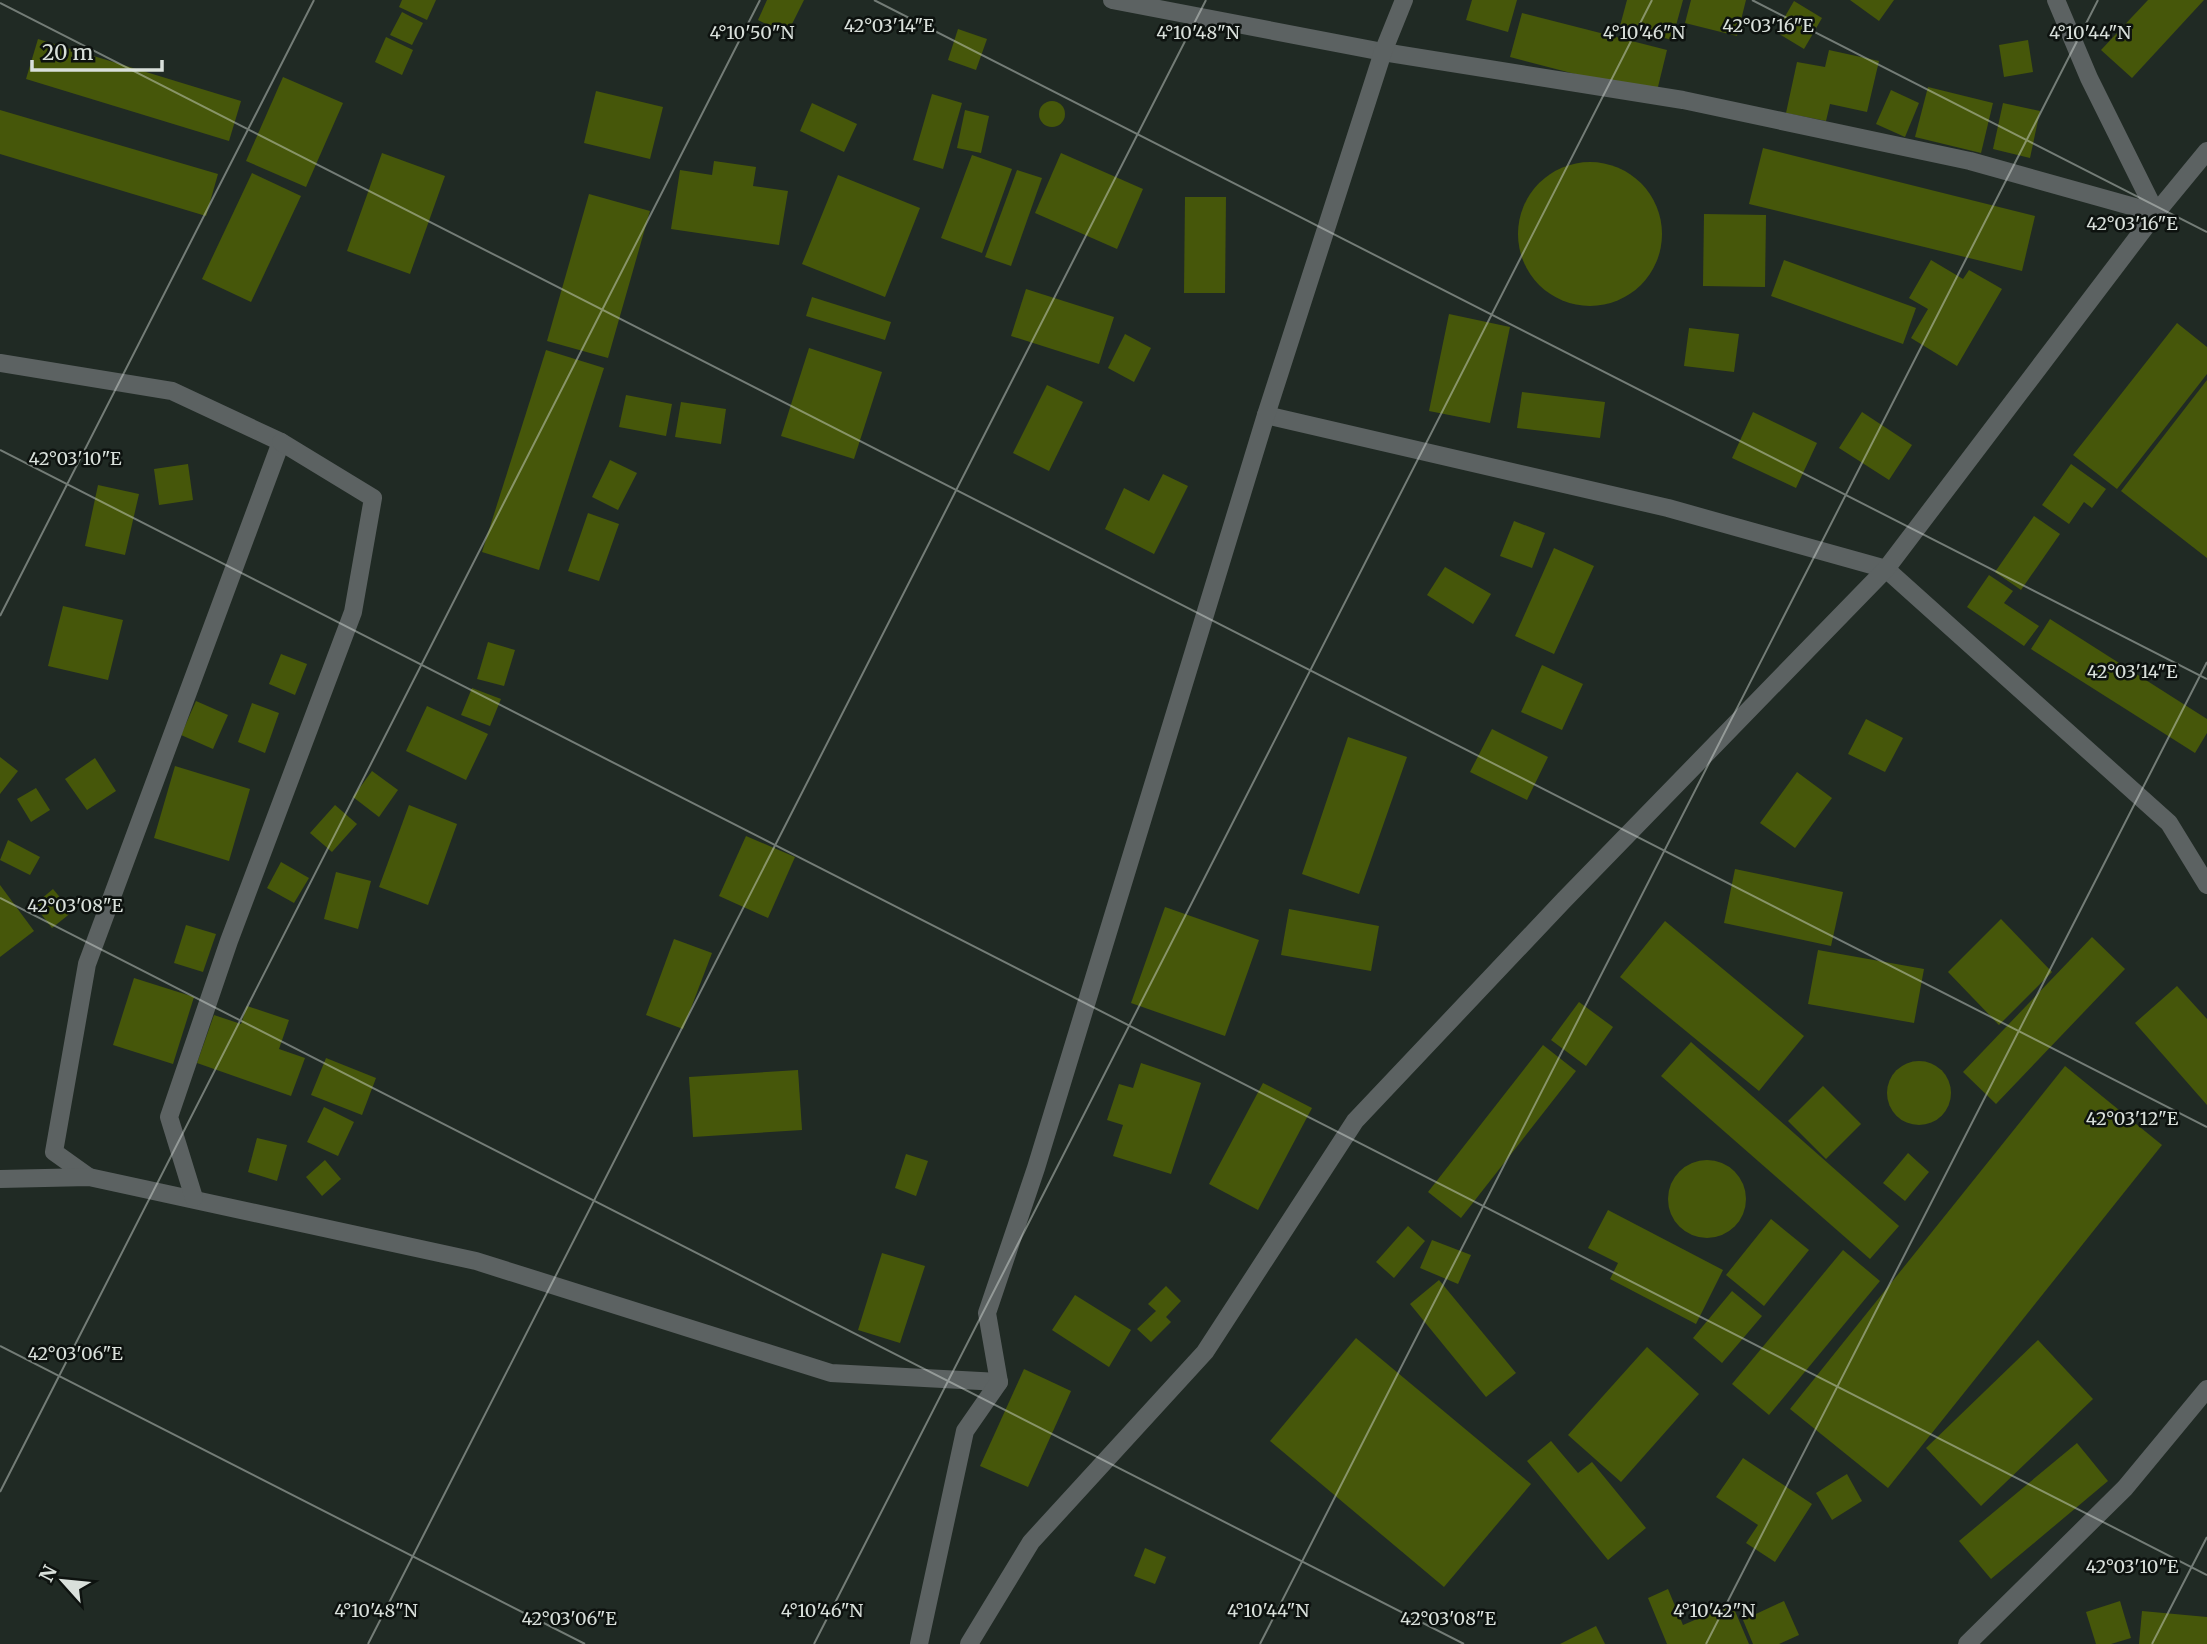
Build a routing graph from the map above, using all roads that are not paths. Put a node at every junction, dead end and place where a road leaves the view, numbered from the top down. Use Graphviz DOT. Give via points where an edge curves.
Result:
graph roads {
  1 [pos="1112,0"];
  2 [pos="1404,0"];
  3 [pos="2056,0"];
  4 [pos="1383,52"];
  5 [pos="2207,151"];
  6 [pos="2156,213"];
  7 [pos="0,363"];
  8 [pos="1266,415"];
  9 [pos="281,442"];
  10 [pos="1886,569"];
  11 [pos="2207,884"];
  12 [pos="89,1177"];
  13 [pos="0,1179"];
  14 [pos="194,1198"];
  15 [pos="999,1382"];
  16 [pos="2207,1389"];
  17 [pos="919,1644"];
  18 [pos="969,1644"];
  19 [pos="1967,1644"];
  1 -- 4 [label="street"];
  2 -- 4 [label="street"];
  3 -- 6 [label="street"];
  4 -- 6 [label="street" via="1684,100 1970,161"];
  4 -- 8 [label="street"];
  5 -- 6 [label="street"];
  6 -- 10 [label="street"];
  7 -- 9 [label="street" via="172,391"];
  8 -- 10 [label="street" via="1668,508"];
  8 -- 15 [label="street" via="1036,1168 986,1313"];
  9 -- 12 [label="street" via="87,964 54,1152"];
  9 -- 14 [label="street" via="373,498 353,612 229,941 169,1117"];
  10 -- 11 [label="street" via="2169,823"];
  10 -- 18 [label="street" via="1355,1121 1205,1352 1031,1542"];
  12 -- 13 [label="street"];
  12 -- 14 [label="street"];
  14 -- 15 [label="street" via="476,1261 831,1373"];
  15 -- 17 [label="street" via="965,1431"];
  16 -- 19 [label="street" via="2125,1488"];
}
